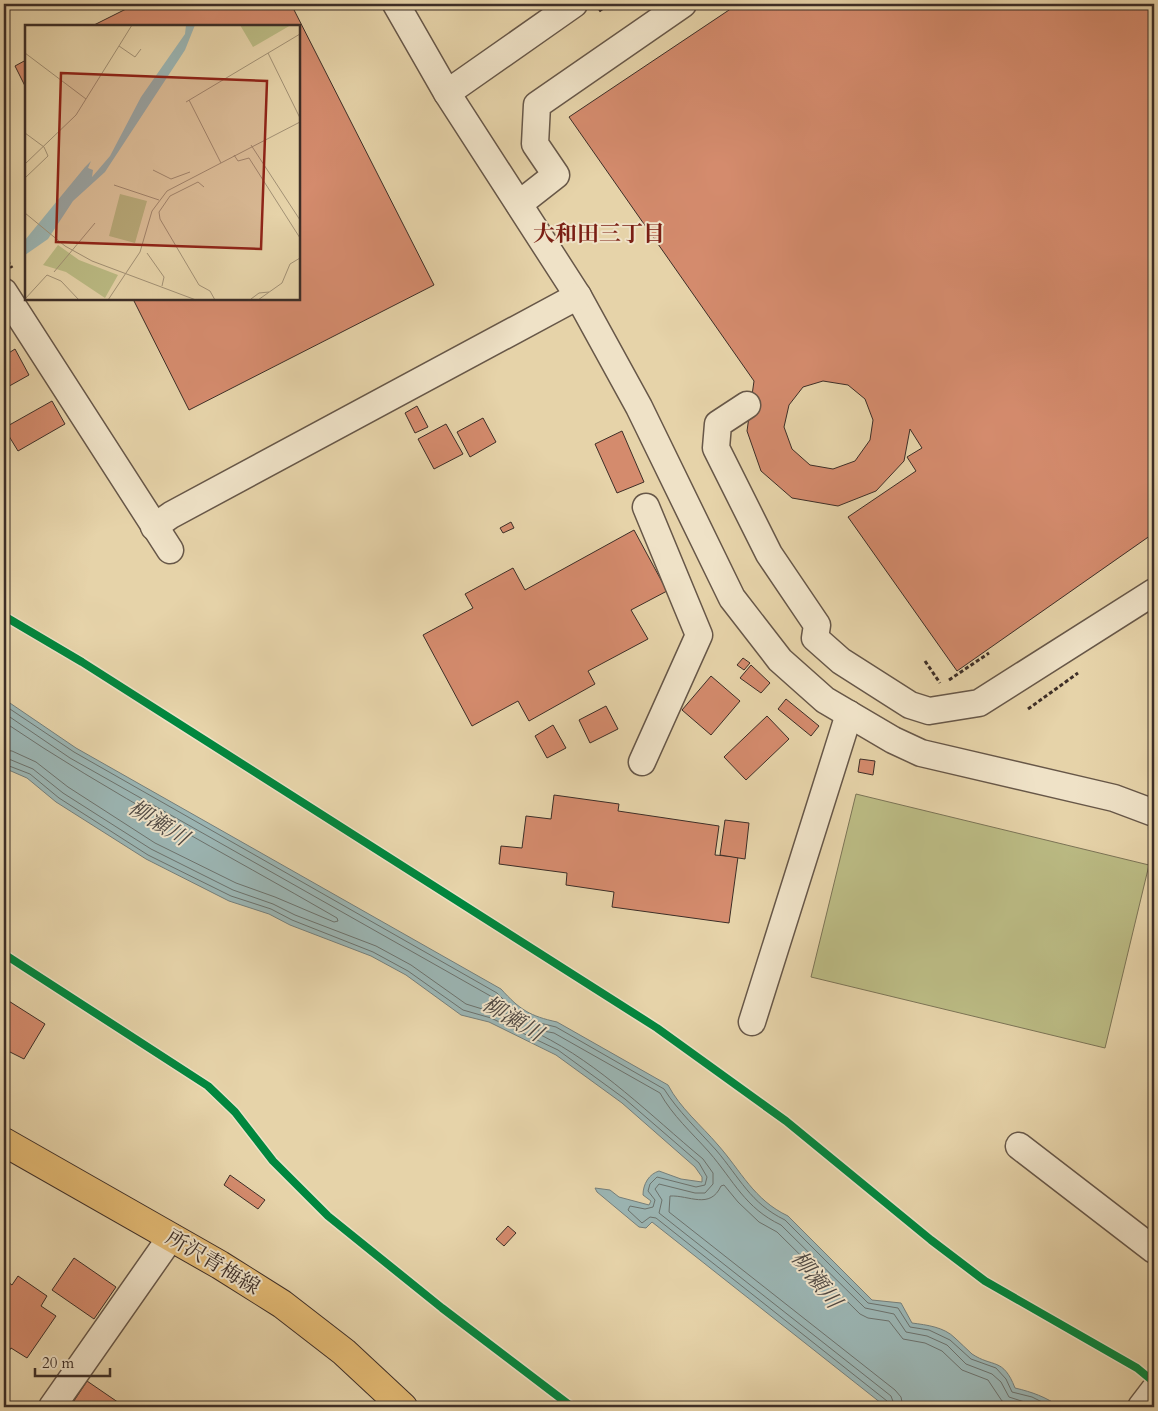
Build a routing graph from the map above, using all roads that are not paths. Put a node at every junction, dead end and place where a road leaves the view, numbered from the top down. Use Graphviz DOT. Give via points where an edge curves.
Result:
graph roads {
  1 [pos="396,4"];
  2 [pos="574,4"];
  3 [pos="683,4"];
  4 [pos="447,93"];
  5 [pos="519,204"];
  6 [pos="4,292"];
  7 [pos="578,296"];
  8 [pos="747,405"];
  9 [pos="646,507"];
  10 [pos="154,527"];
  11 [pos="170,550"];
  12 [pos="1154,592"];
  13 [pos="815,638"];
  14 [pos="788,667"];
  15 [pos="930,711"];
  16 [pos="849,714"];
  17 [pos="921,753"];
  18 [pos="642,762"];
  19 [pos="1154,812"];
  20 [pos="752,1022"];
  21 [pos="4,1142"];
  22 [pos="1019,1146"];
  23 [pos="171,1237"];
  24 [pos="1154,1250"];
  25 [pos="1154,1390"];
  26 [pos="52,1407"];
  27 [pos="403,1407"];
  28 [pos="1141,1407"];
  1 -- 4 [label="street"];
  2 -- 4 [label="street"];
  3 -- 5 [label="street" via="537,105 535,144 556,175"];
  4 -- 5 [label="street"];
  5 -- 7 [label="street"];
  6 -- 10 [label="street"];
  7 -- 10 [label="street"];
  7 -- 14 [label="street" via="640,406 732,598"];
  8 -- 13 [label="street" via="718,424 716,448 769,554 816,625"];
  9 -- 18 [label="street" via="699,635"];
  10 -- 11 [label="street"];
  12 -- 15 [label="street" via="979,703"];
  13 -- 14 [label="street"];
  13 -- 15 [label="street" via="841,661 910,705"];
  14 -- 16 [label="street" via="825,700"];
  15 -- 17 [label="street"];
  16 -- 17 [label="street"];
  16 -- 20 [label="street"];
  17 -- 19 [label="street" via="1114,798"];
  21 -- 23 [label="main road, 所沢青梅線"];
  22 -- 24 [label="street"];
  23 -- 26 [label="street"];
  23 -- 27 [label="main road, 所沢青梅線" via="254,1285 306,1321"];
  25 -- 28 [label="street"];
}
